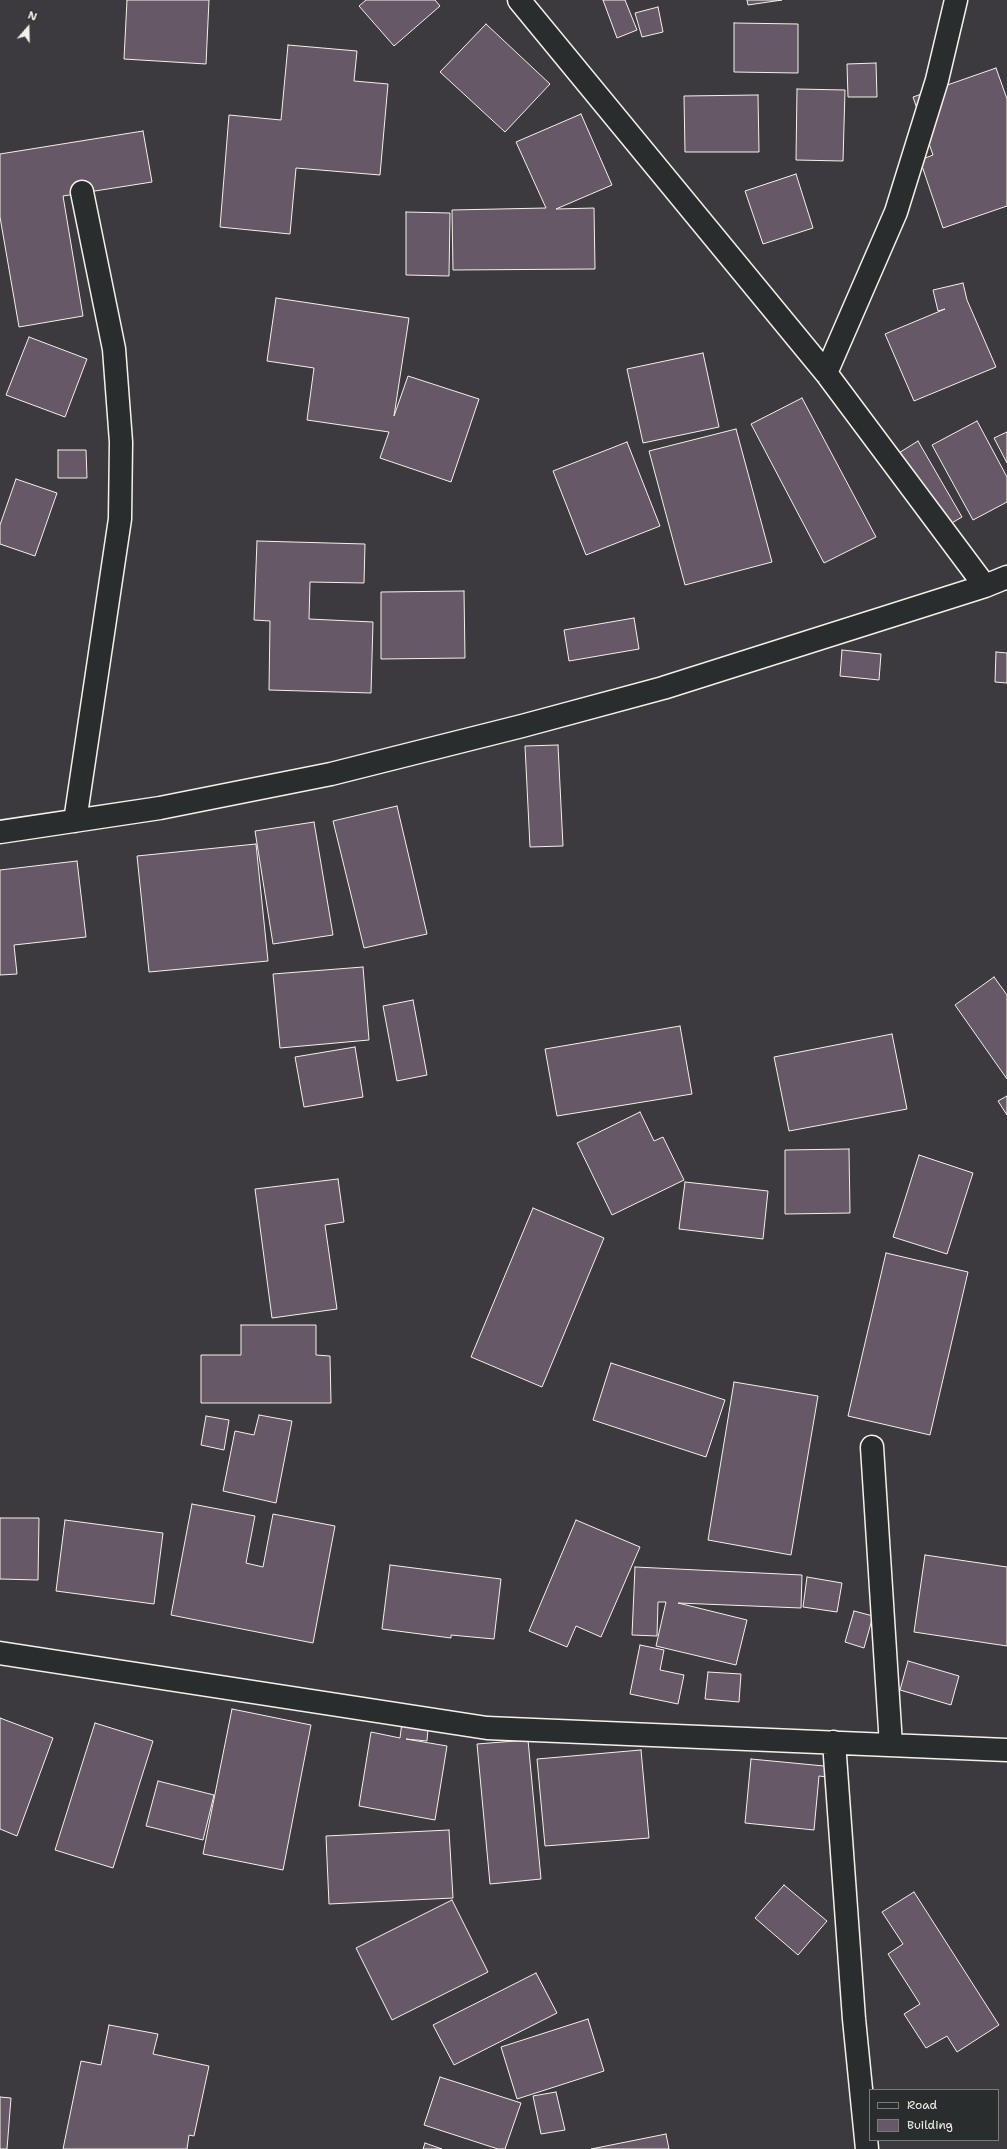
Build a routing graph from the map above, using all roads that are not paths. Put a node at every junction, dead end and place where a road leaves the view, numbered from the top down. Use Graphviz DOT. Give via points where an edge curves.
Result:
graph roads {
  1 [pos="519,0"];
  2 [pos="956,0"];
  3 [pos="82,192"];
  4 [pos="826,374"];
  5 [pos="1007,577"];
  6 [pos="986,586"];
  7 [pos="75,821"];
  8 [pos="0,832"];
  9 [pos="872,1447"];
  10 [pos="0,1652"];
  11 [pos="834,1742"];
  12 [pos="891,1745"];
  13 [pos="1007,1750"];
  14 [pos="867,2149"];
  1 -- 4 [label="street"];
  2 -- 4 [label="street" via="937,80 896,212"];
  3 -- 7 [label="street" via="114,349 121,442 120,519"];
  4 -- 6 [label="street"];
  5 -- 6 [label="street"];
  6 -- 7 [label="street" via="663,688 522,726 331,774 160,808"];
  7 -- 8 [label="street"];
  9 -- 12 [label="street"];
  10 -- 11 [label="street" via="486,1728"];
  11 -- 12 [label="street"];
  11 -- 14 [label="street" via="854,2019"];
  12 -- 13 [label="street"];
}
